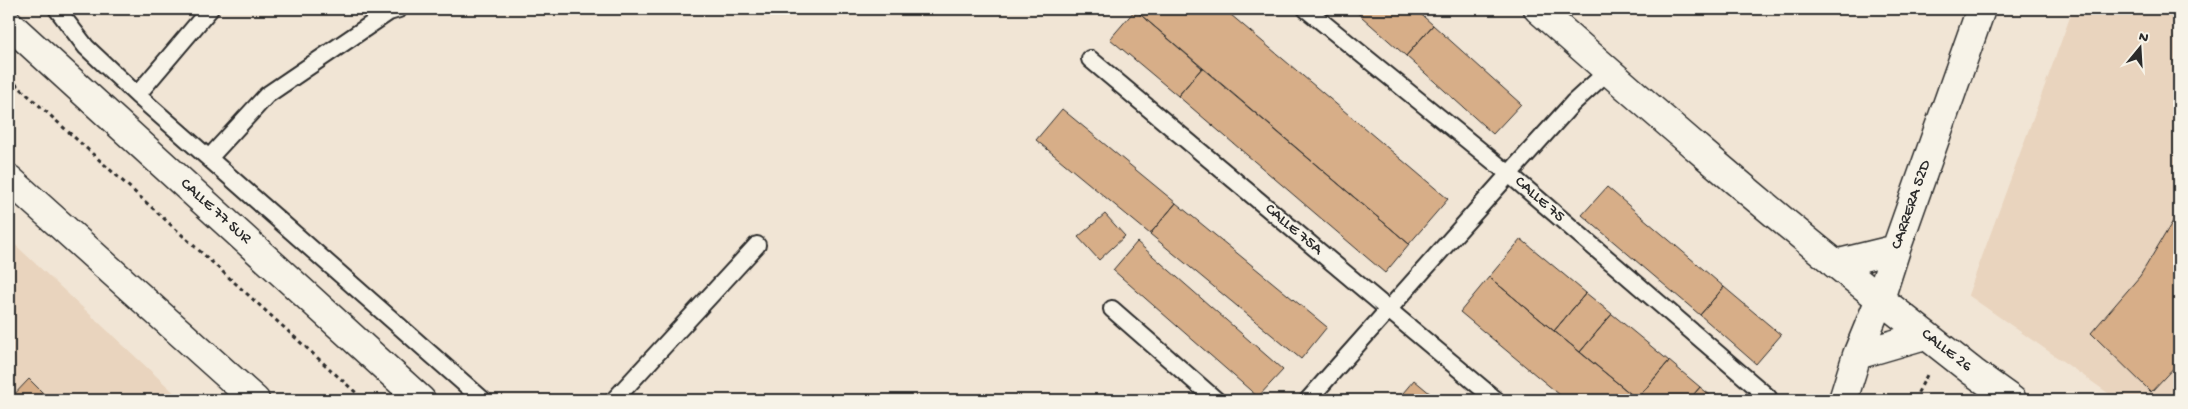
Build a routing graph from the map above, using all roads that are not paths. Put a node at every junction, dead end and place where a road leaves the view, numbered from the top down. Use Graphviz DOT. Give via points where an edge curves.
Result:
graph roads {
  1 [pos="58,9"];
  2 [pos="210,9"];
  3 [pos="399,9"];
  4 [pos="1306,9"];
  5 [pos="1538,9"];
  6 [pos="1981,9"];
  7 [pos="9,24"];
  8 [pos="1090,59"];
  9 [pos="1608,71"];
  10 [pos="137,95"];
  11 [pos="209,158"];
  12 [pos="1508,174"];
  13 [pos="9,178"];
  14 [pos="757,245"];
  15 [pos="1896,249"];
  16 [pos="1835,264"];
  17 [pos="1880,299"];
  18 [pos="1112,309"];
  19 [pos="1388,309"];
  20 [pos="1925,335"];
  21 [pos="1857,355"];
  22 [pos="1768,397"];
  23 [pos="255,400"];
  24 [pos="420,400"];
  25 [pos="483,400"];
  26 [pos="614,400"];
  27 [pos="1216,400"];
  28 [pos="1308,400"];
  29 [pos="1496,400"];
  30 [pos="1842,400"];
  31 [pos="2012,400"];
  1 -- 10 [label="lane" via="86,46"];
  2 -- 10 [label="lane"];
  3 -- 11 [label="lane" via="267,95"];
  4 -- 12 [label="lane, CALLE 75"];
  5 -- 9 [label="street"];
  6 -- 15 [label="street, CARRERA 52D"];
  7 -- 24 [label="street, CALLE 77 SUR"];
  8 -- 19 [label="lane, CALLE 75A"];
  9 -- 12 [label="lane" via="1573,103"];
  9 -- 16 [label="street"];
  10 -- 11 [label="lane"];
  11 -- 25 [label="lane"];
  12 -- 19 [label="lane"];
  12 -- 22 [label="lane, CALLE 75"];
  13 -- 23 [label="street"];
  14 -- 26 [label="lane"];
  15 -- 16 [label="street"];
  15 -- 17 [label="street, CARRERA 52D"];
  16 -- 17 [label="street"];
  17 -- 20 [label="street, CALLE 26"];
  17 -- 21 [label="street, CARRERA 52D"];
  18 -- 27 [label="lane"];
  19 -- 28 [label="lane"];
  19 -- 29 [label="lane, CALLE 75A"];
  20 -- 21 [label="street"];
  20 -- 31 [label="street, CALLE 26"];
  21 -- 30 [label="street, CARRERA 52D"];
}
